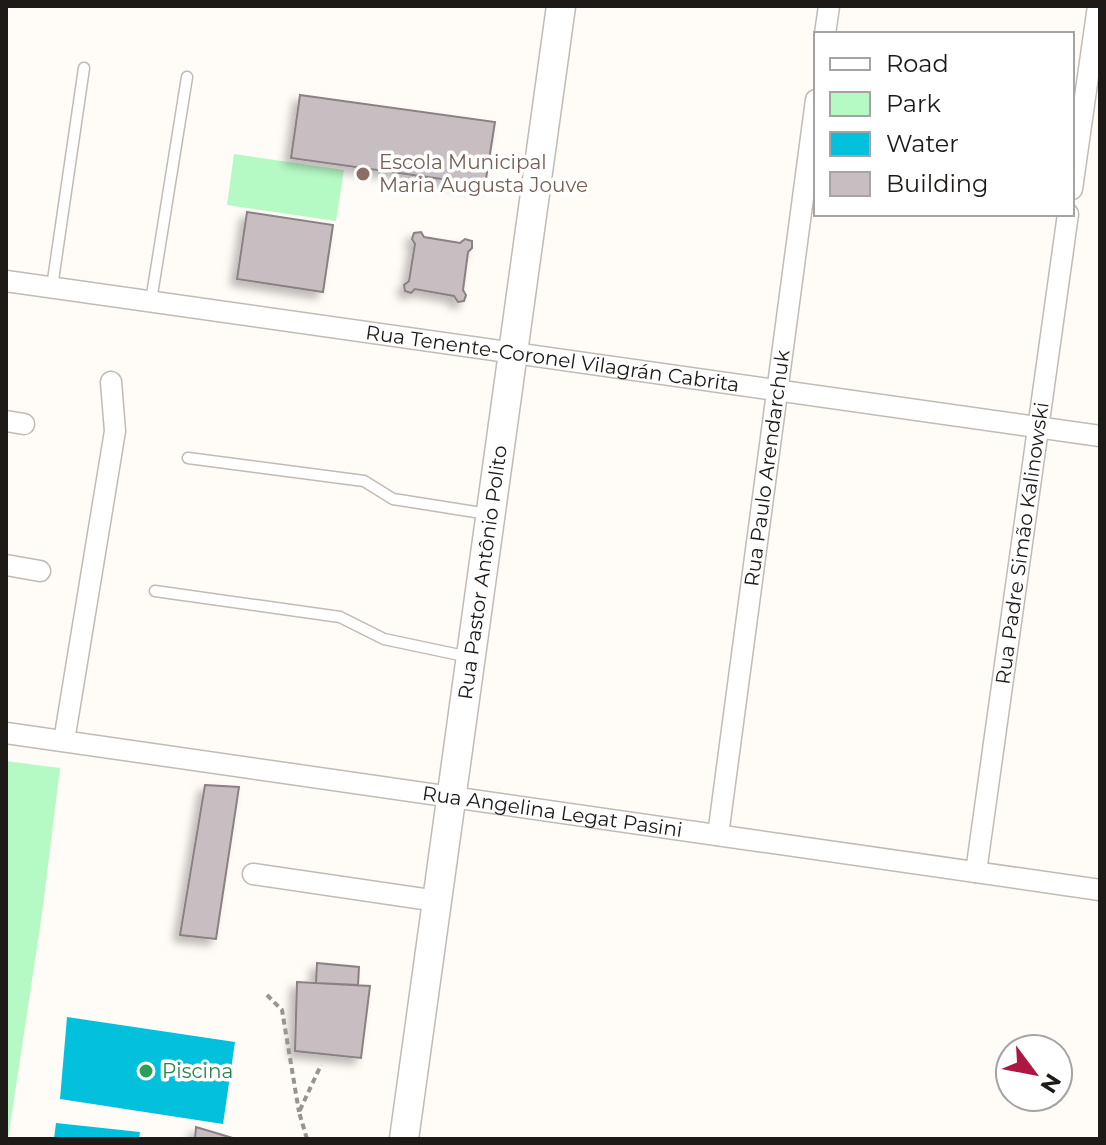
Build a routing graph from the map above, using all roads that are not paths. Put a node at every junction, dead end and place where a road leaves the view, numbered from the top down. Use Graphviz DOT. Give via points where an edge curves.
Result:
graph roads {
  1 [pos="561,6"];
  2 [pos="829,6"];
  3 [pos="1098,6"];
  4 [pos="825,32"];
  5 [pos="84,68"];
  6 [pos="187,77"];
  7 [pos="814,115"];
  8 [pos="1076,137"];
  9 [pos="1074,163"];
  10 [pos="1068,216"];
  11 [pos="6,281"];
  12 [pos="52,287"];
  13 [pos="151,301"];
  14 [pos="513,353"];
  15 [pos="111,382"];
  16 [pos="778,390"];
  17 [pos="1038,427"];
  18 [pos="1100,436"];
  19 [pos="188,458"];
  20 [pos="490,514"];
  21 [pos="6,565"];
  22 [pos="40,571"];
  23 [pos="155,591"];
  24 [pos="471,657"];
  25 [pos="6,733"];
  26 [pos="64,741"];
  27 [pos="451,797"];
  28 [pos="718,835"];
  29 [pos="976,872"];
  30 [pos="253,874"];
  31 [pos="1100,890"];
  32 [pos="437,901"];
  33 [pos="404,1139"];
  1 -- 14 [label="main road, Rua Pastor Antônio Polito"];
  2 -- 4 [label="street"];
  3 -- 8 [label="street"];
  5 -- 12 [label="lane"];
  6 -- 13 [label="lane"];
  7 -- 16 [label="street, Rua Paulo Arendarchuk"];
  8 -- 9 [label="street"];
  10 -- 17 [label="street, Rua Padre Simão Kalinowski"];
  11 -- 12 [label="street, Rua Tenente-Coronel Vilagrán Cabrita"];
  12 -- 13 [label="street, Rua Tenente-Coronel Vilagrán Cabrita"];
  13 -- 14 [label="street, Rua Tenente-Coronel Vilagrán Cabrita"];
  14 -- 16 [label="street, Rua Tenente-Coronel Vilagrán Cabrita"];
  14 -- 20 [label="main road, Rua Pastor Antônio Polito"];
  15 -- 26 [label="street" via="115,431"];
  16 -- 17 [label="street, Rua Tenente-Coronel Vilagrán Cabrita"];
  16 -- 28 [label="street, Rua Paulo Arendarchuk"];
  17 -- 18 [label="street, Rua Tenente-Coronel Vilagrán Cabrita"];
  17 -- 29 [label="street, Rua Padre Simão Kalinowski"];
  19 -- 20 [label="lane" via="364,481 393,499"];
  20 -- 24 [label="main road, Rua Pastor Antônio Polito"];
  21 -- 22 [label="street"];
  23 -- 24 [label="lane" via="340,617 384,639"];
  24 -- 27 [label="main road, Rua Pastor Antônio Polito"];
  25 -- 26 [label="street, Rua Angelina Legat Pasini"];
  26 -- 27 [label="street, Rua Angelina Legat Pasini"];
  27 -- 28 [label="street, Rua Angelina Legat Pasini"];
  27 -- 32 [label="main road, Rua Pastor Antônio Polito"];
  28 -- 29 [label="street, Rua Angelina Legat Pasini"];
  29 -- 31 [label="street, Rua Angelina Legat Pasini"];
  30 -- 32 [label="street"];
  32 -- 33 [label="main road, Rua Pastor Antônio Polito"];
}
